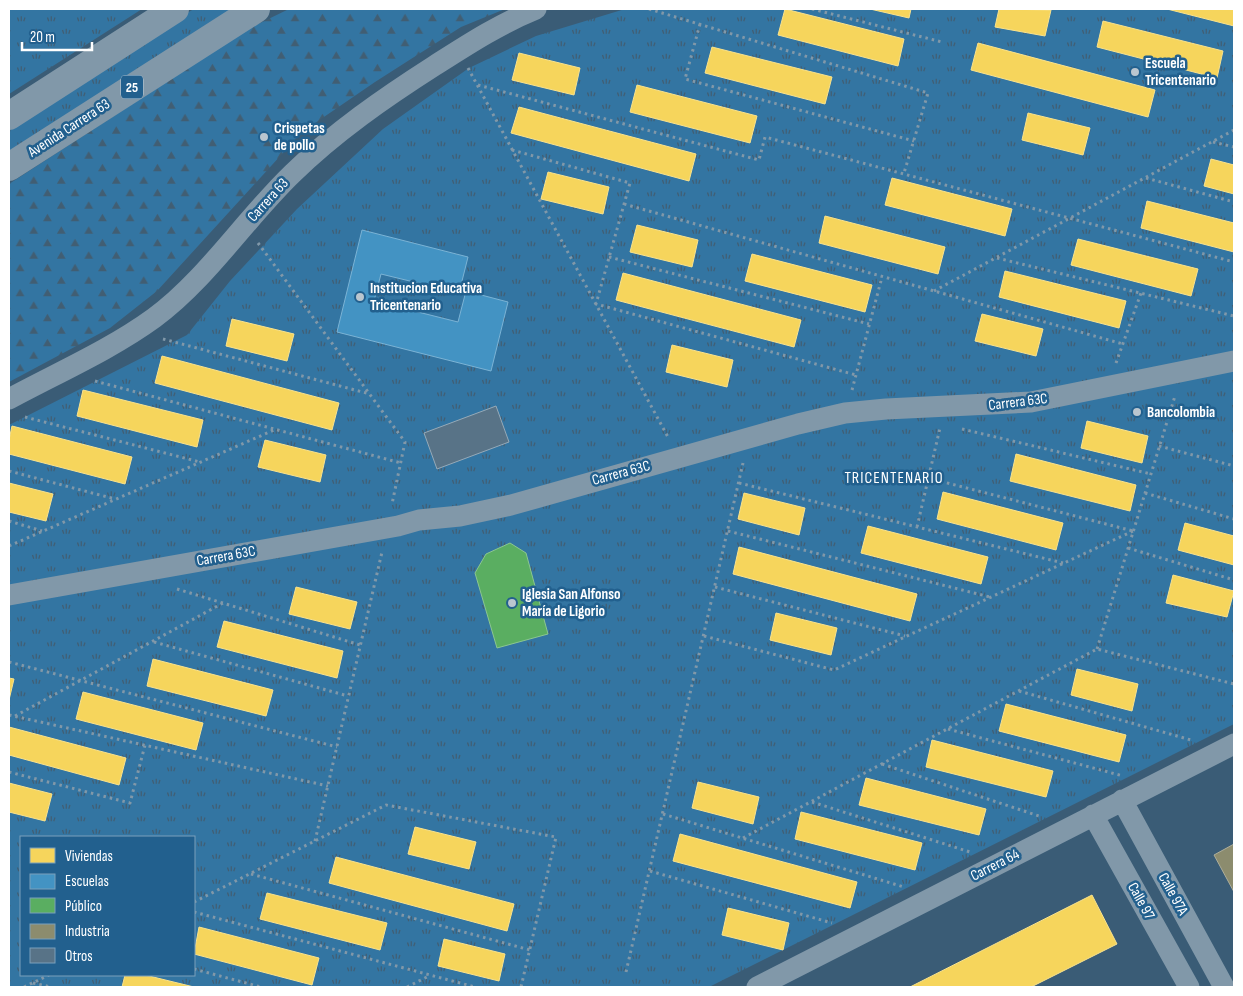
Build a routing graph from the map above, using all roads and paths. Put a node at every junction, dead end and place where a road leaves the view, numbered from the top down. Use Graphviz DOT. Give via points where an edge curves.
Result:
graph roads {
  1 [pos="175,9"];
  2 [pos="256,9"];
  3 [pos="536,9"];
  4 [pos="649,9"];
  5 [pos="812,9"];
  6 [pos="700,24"];
  7 [pos="942,42"];
  8 [pos="458,50"];
  9 [pos="478,86"];
  10 [pos="9,116"];
  11 [pos="1234,130"];
  12 [pos="914,141"];
  13 [pos="1213,142"];
  14 [pos="1234,147"];
  15 [pos="512,150"];
  16 [pos="9,167"];
  17 [pos="904,173"];
  18 [pos="1145,178"];
  19 [pos="1234,202"];
  20 [pos="624,204"];
  21 [pos="1072,217"];
  22 [pos="245,225"];
  23 [pos="609,257"];
  24 [pos="996,258"];
  25 [pos="1234,262"];
  26 [pos="882,277"];
  27 [pos="934,292"];
  28 [pos="1141,293"];
  29 [pos="596,304"];
  30 [pos="1234,316"];
  31 [pos="869,324"];
  32 [pos="134,331"];
  33 [pos="1123,344"];
  34 [pos="1234,361"];
  35 [pos="1182,371"];
  36 [pos="60,372"];
  37 [pos="856,375"];
  38 [pos="1108,387"];
  39 [pos="370,394"];
  40 [pos="14,407"];
  41 [pos="845,414"];
  42 [pos="942,416"];
  43 [pos="275,430"];
  44 [pos="749,438"];
  45 [pos="1160,446"];
  46 [pos="680,458"];
  47 [pos="201,462"];
  48 [pos="401,463"];
  49 [pos="1234,466"];
  50 [pos="9,471"];
  51 [pos="1151,474"];
  52 [pos="928,478"];
  53 [pos="739,483"];
  54 [pos="1145,493"];
  55 [pos="116,500"];
  56 [pos="1234,519"];
  57 [pos="9,521"];
  58 [pos="388,527"];
  59 [pos="917,527"];
  60 [pos="728,530"];
  61 [pos="43,531"];
  62 [pos="1133,531"];
  63 [pos="9,546"];
  64 [pos="1128,548"];
  65 [pos="1063,564"];
  66 [pos="1234,580"];
  67 [pos="715,587"];
  68 [pos="176,588"];
  69 [pos="9,595"];
  70 [pos="991,597"];
  71 [pos="224,603"];
  72 [pos="704,636"];
  73 [pos="905,636"];
  74 [pos="153,641"];
  75 [pos="360,645"];
  76 [pos="1097,649"];
  77 [pos="9,662"];
  78 [pos="80,681"];
  79 [pos="1234,684"];
  80 [pos="1018,691"];
  81 [pos="348,696"];
  82 [pos="9,715"];
  83 [pos="14,716"];
  84 [pos="947,729"];
  85 [pos="144,745"];
  86 [pos="337,747"];
  87 [pos="1229,747"];
  88 [pos="881,764"];
  89 [pos="9,772"];
  90 [pos="1154,784"];
  91 [pos="328,786"];
  92 [pos="1122,800"];
  93 [pos="811,802"];
  94 [pos="663,814"];
  95 [pos="1093,815"];
  96 [pos="1071,826"];
  97 [pos="743,838"];
  98 [pos="315,841"];
  99 [pos="1001,862"];
  100 [pos="650,870"];
  101 [pos="250,874"];
  102 [pos="935,896"];
  103 [pos="195,902"];
  104 [pos="195,912"];
  105 [pos="865,932"];
  106 [pos="530,950"];
  107 [pos="195,970"];
  108 [pos="626,972"];
  109 [pos="430,975"];
  110 [pos="47,976"];
  111 [pos="33,983"];
  112 [pos="24,987"];
  113 [pos="51,987"];
  114 [pos="262,987"];
  115 [pos="407,987"];
  116 [pos="475,987"];
  117 [pos="521,987"];
  118 [pos="756,987"];
  119 [pos="1189,987"];
  120 [pos="1224,987"];
  1 -- 10 [label="highway"];
  2 -- 16 [label="highway, Avenida Carrera 63 / 25"];
  3 -- 8 [label="street, Carrera 63" via="490,30"];
  4 -- 6 [label="path"];
  5 -- 7 [label="path"];
  6 -- 12 [label="path" via="928,94"];
  6 -- 12 [label="path" via="685,79"];
  8 -- 9 [label="path"];
  8 -- 22 [label="street, Carrera 63" via="338,133 292,174"];
  9 -- 15 [label="path"];
  9 -- 17 [label="path" via="759,160 765,137"];
  11 -- 13 [label="path"];
  12 -- 17 [label="path"];
  13 -- 14 [label="path"];
  13 -- 18 [label="path"];
  15 -- 20 [label="path" via="630,183"];
  15 -- 29 [label="path"];
  17 -- 21 [label="path"];
  18 -- 19 [label="path"];
  18 -- 21 [label="path"];
  20 -- 23 [label="path"];
  20 -- 26 [label="path"];
  21 -- 24 [label="path"];
  21 -- 25 [label="path"];
  22 -- 32 [label="street, Carrera 63" via="184,290 154,318"];
  22 -- 39 [label="path"];
  23 -- 29 [label="path"];
  23 -- 31 [label="path"];
  24 -- 27 [label="path"];
  24 -- 28 [label="path"];
  26 -- 27 [label="path"];
  26 -- 31 [label="path"];
  27 -- 33 [label="path"];
  28 -- 30 [label="path"];
  28 -- 33 [label="path"];
  29 -- 37 [label="path"];
  29 -- 46 [label="path"];
  31 -- 37 [label="path"];
  32 -- 36 [label="street, Carrera 63"];
  32 -- 39 [label="path"];
  33 -- 38 [label="path"];
  34 -- 35 [label="street, Carrera 63C"];
  35 -- 38 [label="street, Carrera 63C"];
  35 -- 45 [label="path"];
  36 -- 40 [label="street, Carrera 63"];
  36 -- 43 [label="path"];
  37 -- 41 [label="path"];
  38 -- 42 [label="street, Carrera 63C"];
  39 -- 48 [label="path" via="405,442"];
  40 -- 47 [label="path"];
  41 -- 42 [label="street, Carrera 63C" via="886,410"];
  41 -- 44 [label="street, Carrera 63C"];
  42 -- 51 [label="path"];
  42 -- 52 [label="path"];
  43 -- 47 [label="path"];
  43 -- 48 [label="path"];
  44 -- 46 [label="street, Carrera 63C"];
  44 -- 53 [label="path"];
  45 -- 49 [label="path"];
  45 -- 51 [label="path"];
  46 -- 58 [label="street, Carrera 63C" via="511,505"];
  47 -- 55 [label="path"];
  48 -- 58 [label="path"];
  50 -- 55 [label="path"];
  51 -- 54 [label="path"];
  52 -- 59 [label="path"];
  52 -- 62 [label="path"];
  53 -- 59 [label="path"];
  53 -- 60 [label="path"];
  54 -- 56 [label="path"];
  54 -- 62 [label="path"];
  55 -- 61 [label="path"];
  57 -- 61 [label="path"];
  58 -- 69 [label="street, Carrera 63C"];
  58 -- 75 [label="path"];
  59 -- 65 [label="path"];
  60 -- 67 [label="path"];
  60 -- 70 [label="path"];
  61 -- 63 [label="path"];
  62 -- 64 [label="path"];
  62 -- 65 [label="path"];
  64 -- 66 [label="path"];
  64 -- 76 [label="path"];
  65 -- 70 [label="path"];
  67 -- 72 [label="path"];
  67 -- 73 [label="path"];
  68 -- 71 [label="path"];
  70 -- 73 [label="path"];
  71 -- 74 [label="path"];
  71 -- 75 [label="path"];
  72 -- 73 [label="path" via="834,670"];
  72 -- 94 [label="path"];
  74 -- 78 [label="path"];
  74 -- 81 [label="path"];
  75 -- 81 [label="path"];
  76 -- 79 [label="path"];
  76 -- 80 [label="path"];
  77 -- 78 [label="path"];
  78 -- 83 [label="path"];
  78 -- 86 [label="path"];
  80 -- 84 [label="path"];
  80 -- 87 [label="path"];
  81 -- 86 [label="path"];
  82 -- 83 [label="path"];
  83 -- 85 [label="path"];
  84 -- 88 [label="path"];
  84 -- 90 [label="path"];
  85 -- 89 [label="path" via="130,803"];
  85 -- 91 [label="path"];
  86 -- 91 [label="path"];
  87 -- 90 [label="street, Carrera 64"];
  88 -- 93 [label="path"];
  88 -- 96 [label="path"];
  90 -- 92 [label="street, Carrera 64"];
  91 -- 98 [label="path"];
  92 -- 95 [label="street, Carrera 64"];
  92 -- 120 [label="street, Calle 97A"];
  93 -- 97 [label="path"];
  93 -- 99 [label="path"];
  94 -- 97 [label="path"];
  94 -- 100 [label="path"];
  95 -- 96 [label="street, Carrera 64"];
  95 -- 119 [label="street, Calle 97"];
  96 -- 99 [label="street, Carrera 64"];
  97 -- 102 [label="path"];
  98 -- 101 [label="path"];
  98 -- 106 [label="path" via="386,805 556,837"];
  99 -- 102 [label="street, Carrera 64"];
  100 -- 105 [label="path"];
  100 -- 108 [label="path"];
  101 -- 103 [label="path"];
  101 -- 106 [label="path"];
  102 -- 105 [label="street, Carrera 64"];
  104 -- 109 [label="path"];
  105 -- 118 [label="street, Carrera 64"];
  106 -- 117 [label="path"];
  107 -- 114 [label="path"];
  109 -- 115 [label="path"];
  109 -- 116 [label="path"];
  110 -- 111 [label="path"];
  111 -- 112 [label="path"];
  111 -- 113 [label="path"];
}
